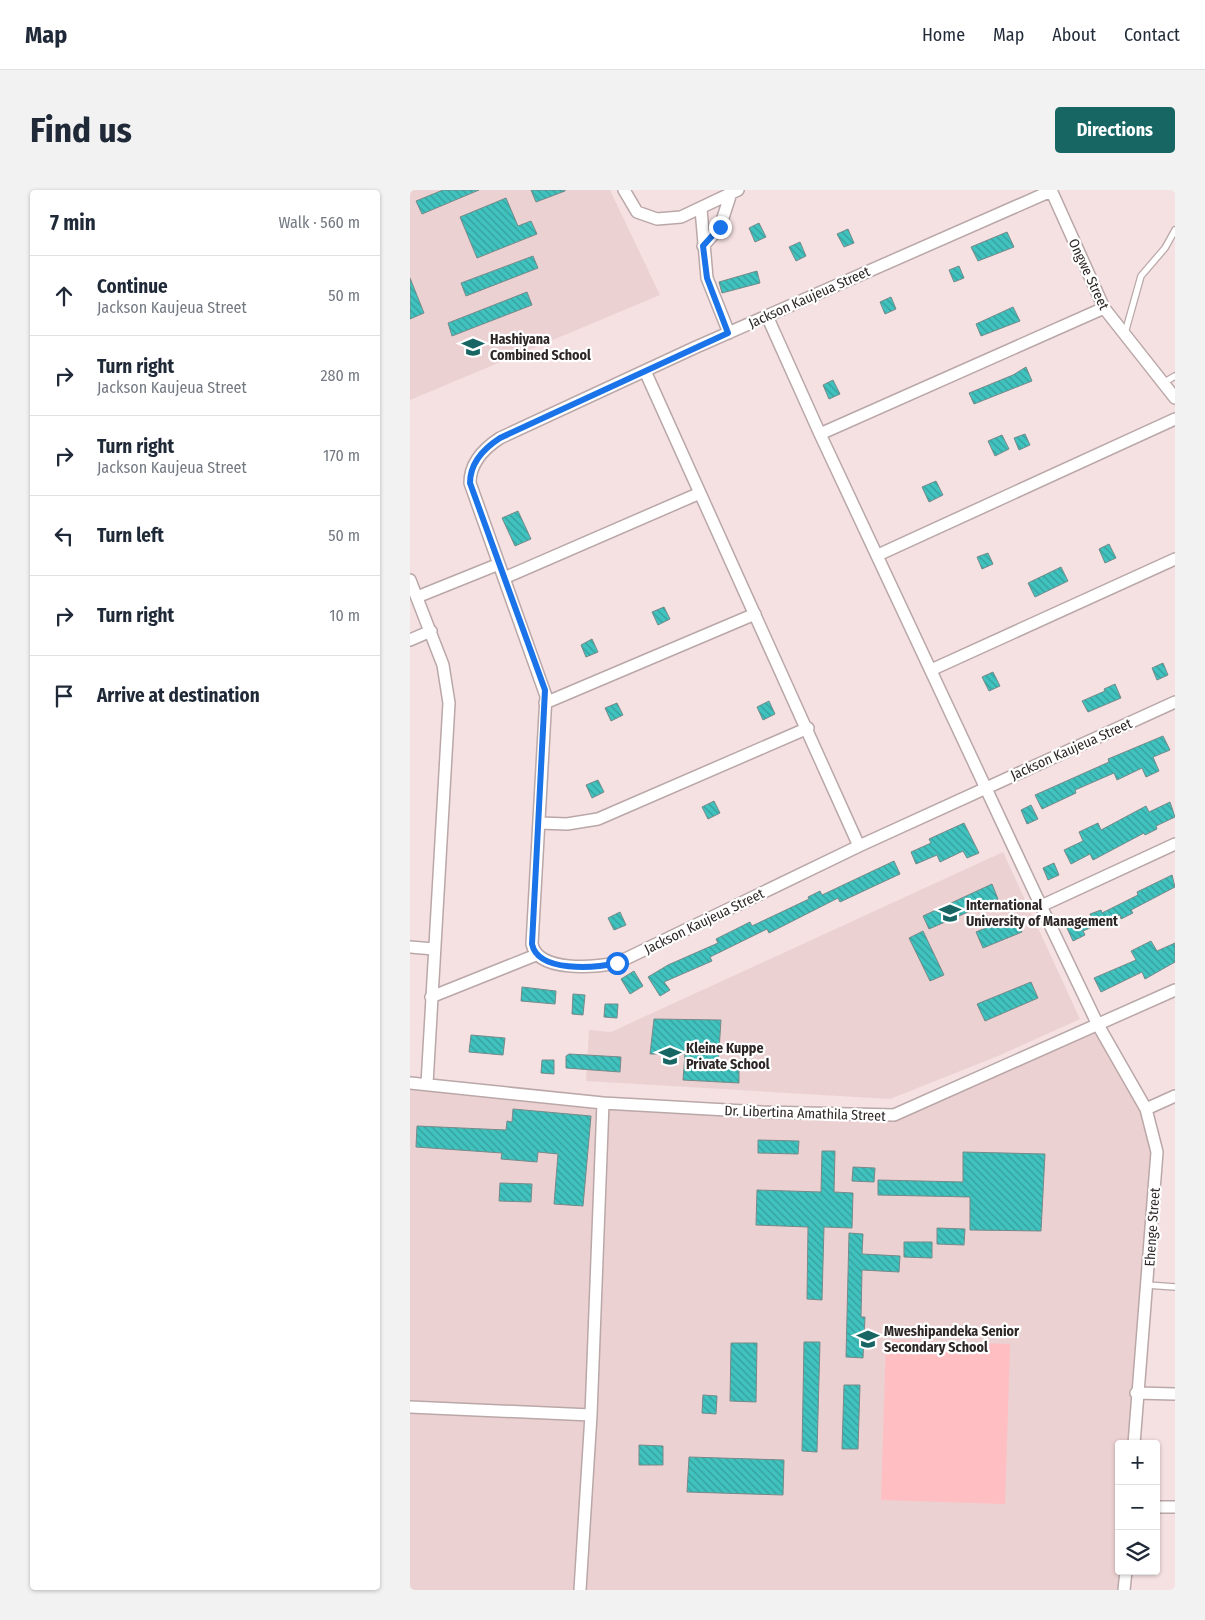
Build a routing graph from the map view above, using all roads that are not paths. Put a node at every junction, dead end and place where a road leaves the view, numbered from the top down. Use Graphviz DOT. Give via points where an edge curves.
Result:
graph roads {
  1 [pos="624,190"];
  2 [pos="1051,191"];
  3 [pos="734,192"];
  4 [pos="701,209"];
  5 [pos="1175,230"];
  6 [pos="703,246"];
  7 [pos="1104,308"];
  8 [pos="767,316"];
  9 [pos="728,333"];
  10 [pos="1124,335"];
  11 [pos="645,371"];
  12 [pos="1175,376"];
  13 [pos="1163,383"];
  14 [pos="1175,398"];
  15 [pos="1175,419"];
  16 [pos="820,434"];
  17 [pos="700,493"];
  18 [pos="878,555"];
  19 [pos="1175,559"];
  20 [pos="499,564"];
  21 [pos="504,578"];
  22 [pos="410,580"];
  23 [pos="417,596"];
  24 [pos="756,614"];
  25 [pos="431,631"];
  26 [pos="410,640"];
  27 [pos="931,670"];
  28 [pos="1175,702"];
  29 [pos="545,703"];
  30 [pos="808,728"];
  31 [pos="984,788"];
  32 [pos="539,823"];
  33 [pos="1175,844"];
  34 [pos="859,846"];
  35 [pos="1040,906"];
  36 [pos="410,947"];
  37 [pos="434,949"];
  38 [pos="536,954"];
  39 [pos="1175,990"];
  40 [pos="431,997"];
  41 [pos="1098,1025"];
  42 [pos="410,1083"];
  43 [pos="427,1084"];
  44 [pos="1175,1096"];
  45 [pos="603,1103"];
  46 [pos="1146,1109"];
  47 [pos="1147,1285"];
  48 [pos="1175,1287"];
  49 [pos="1136,1393"];
  50 [pos="1175,1394"];
  51 [pos="410,1407"];
  52 [pos="591,1415"];
  53 [pos="1134,1440"];
  54 [pos="1160,1506"];
  55 [pos="1175,1507"];
  56 [pos="1126,1575"];
  57 [pos="580,1590"];
  58 [pos="1124,1590"];
  1 -- 4 [label="street" via="636,212 657,219"];
  2 -- 7 [label="street, Ongwe Street"];
  2 -- 8 [label="street, Jackson Kaujeua Street"];
  3 -- 4 [label="street"];
  3 -- 6 [label="street" via="720,227"];
  4 -- 6 [label="street"];
  5 -- 10 [label="lane" via="1165,248 1141,276"];
  6 -- 9 [label="street" via="707,278"];
  7 -- 10 [label="street, Ongwe Street"];
  7 -- 16 [label="street"];
  8 -- 9 [label="street, Jackson Kaujeua Street"];
  8 -- 16 [label="street, Ehenge Street"];
  9 -- 11 [label="street, Jackson Kaujeua Street"];
  10 -- 13 [label="street, Ongwe Street"];
  11 -- 17 [label="street"];
  11 -- 20 [label="street, Jackson Kaujeua Street" via="500,438 481,453 470,474 470,483"];
  12 -- 13 [label="lane"];
  13 -- 14 [label="street, Ongwe Street"];
  15 -- 18 [label="street"];
  16 -- 18 [label="street, Ehenge Street"];
  17 -- 21 [label="street"];
  17 -- 24 [label="street"];
  18 -- 27 [label="street, Ehenge Street"];
  19 -- 27 [label="street"];
  20 -- 21 [label="street, Jackson Kaujeua Street"];
  20 -- 23 [label="street"];
  21 -- 29 [label="street, Jackson Kaujeua Street" via="545,690"];
  22 -- 23 [label="street"];
  23 -- 25 [label="street"];
  24 -- 29 [label="street"];
  24 -- 30 [label="street"];
  25 -- 26 [label="street"];
  25 -- 37 [label="street" via="443,665 449,702"];
  27 -- 31 [label="street, Ehenge Street"];
  28 -- 31 [label="street, Jackson Kaujeua Street"];
  29 -- 32 [label="street, Jackson Kaujeua Street"];
  30 -- 32 [label="street" via="598,819 567,824"];
  30 -- 34 [label="street"];
  31 -- 34 [label="street, Jackson Kaujeua Street"];
  31 -- 35 [label="street, Ehenge Street"];
  32 -- 38 [label="street, Jackson Kaujeua Street" via="532,944"];
  33 -- 35 [label="street"];
  34 -- 38 [label="street, Jackson Kaujeua Street" via="617,963 600,966 553,964"];
  35 -- 41 [label="street, Ehenge Street"];
  36 -- 37 [label="street"];
  37 -- 40 [label="street"];
  38 -- 40 [label="street"];
  39 -- 41 [label="street, Dr. Libertina Amathila Street"];
  40 -- 43 [label="street"];
  41 -- 45 [label="street, Dr. Libertina Amathila Street" via="894,1116"];
  41 -- 46 [label="street, Ehenge Street"];
  42 -- 43 [label="street, Dr. Libertina Amathila Street"];
  43 -- 45 [label="street, Dr. Libertina Amathila Street"];
  44 -- 46 [label="street"];
  45 -- 52 [label="street"];
  46 -- 47 [label="street, Ehenge Street" via="1157,1152"];
  47 -- 48 [label="lane"];
  47 -- 49 [label="street, Ehenge Street"];
  49 -- 50 [label="street"];
  49 -- 53 [label="street, Ehenge Street"];
  51 -- 52 [label="street"];
  52 -- 57 [label="street"];
  54 -- 55 [label="street"];
  56 -- 58 [label="street"];
}
